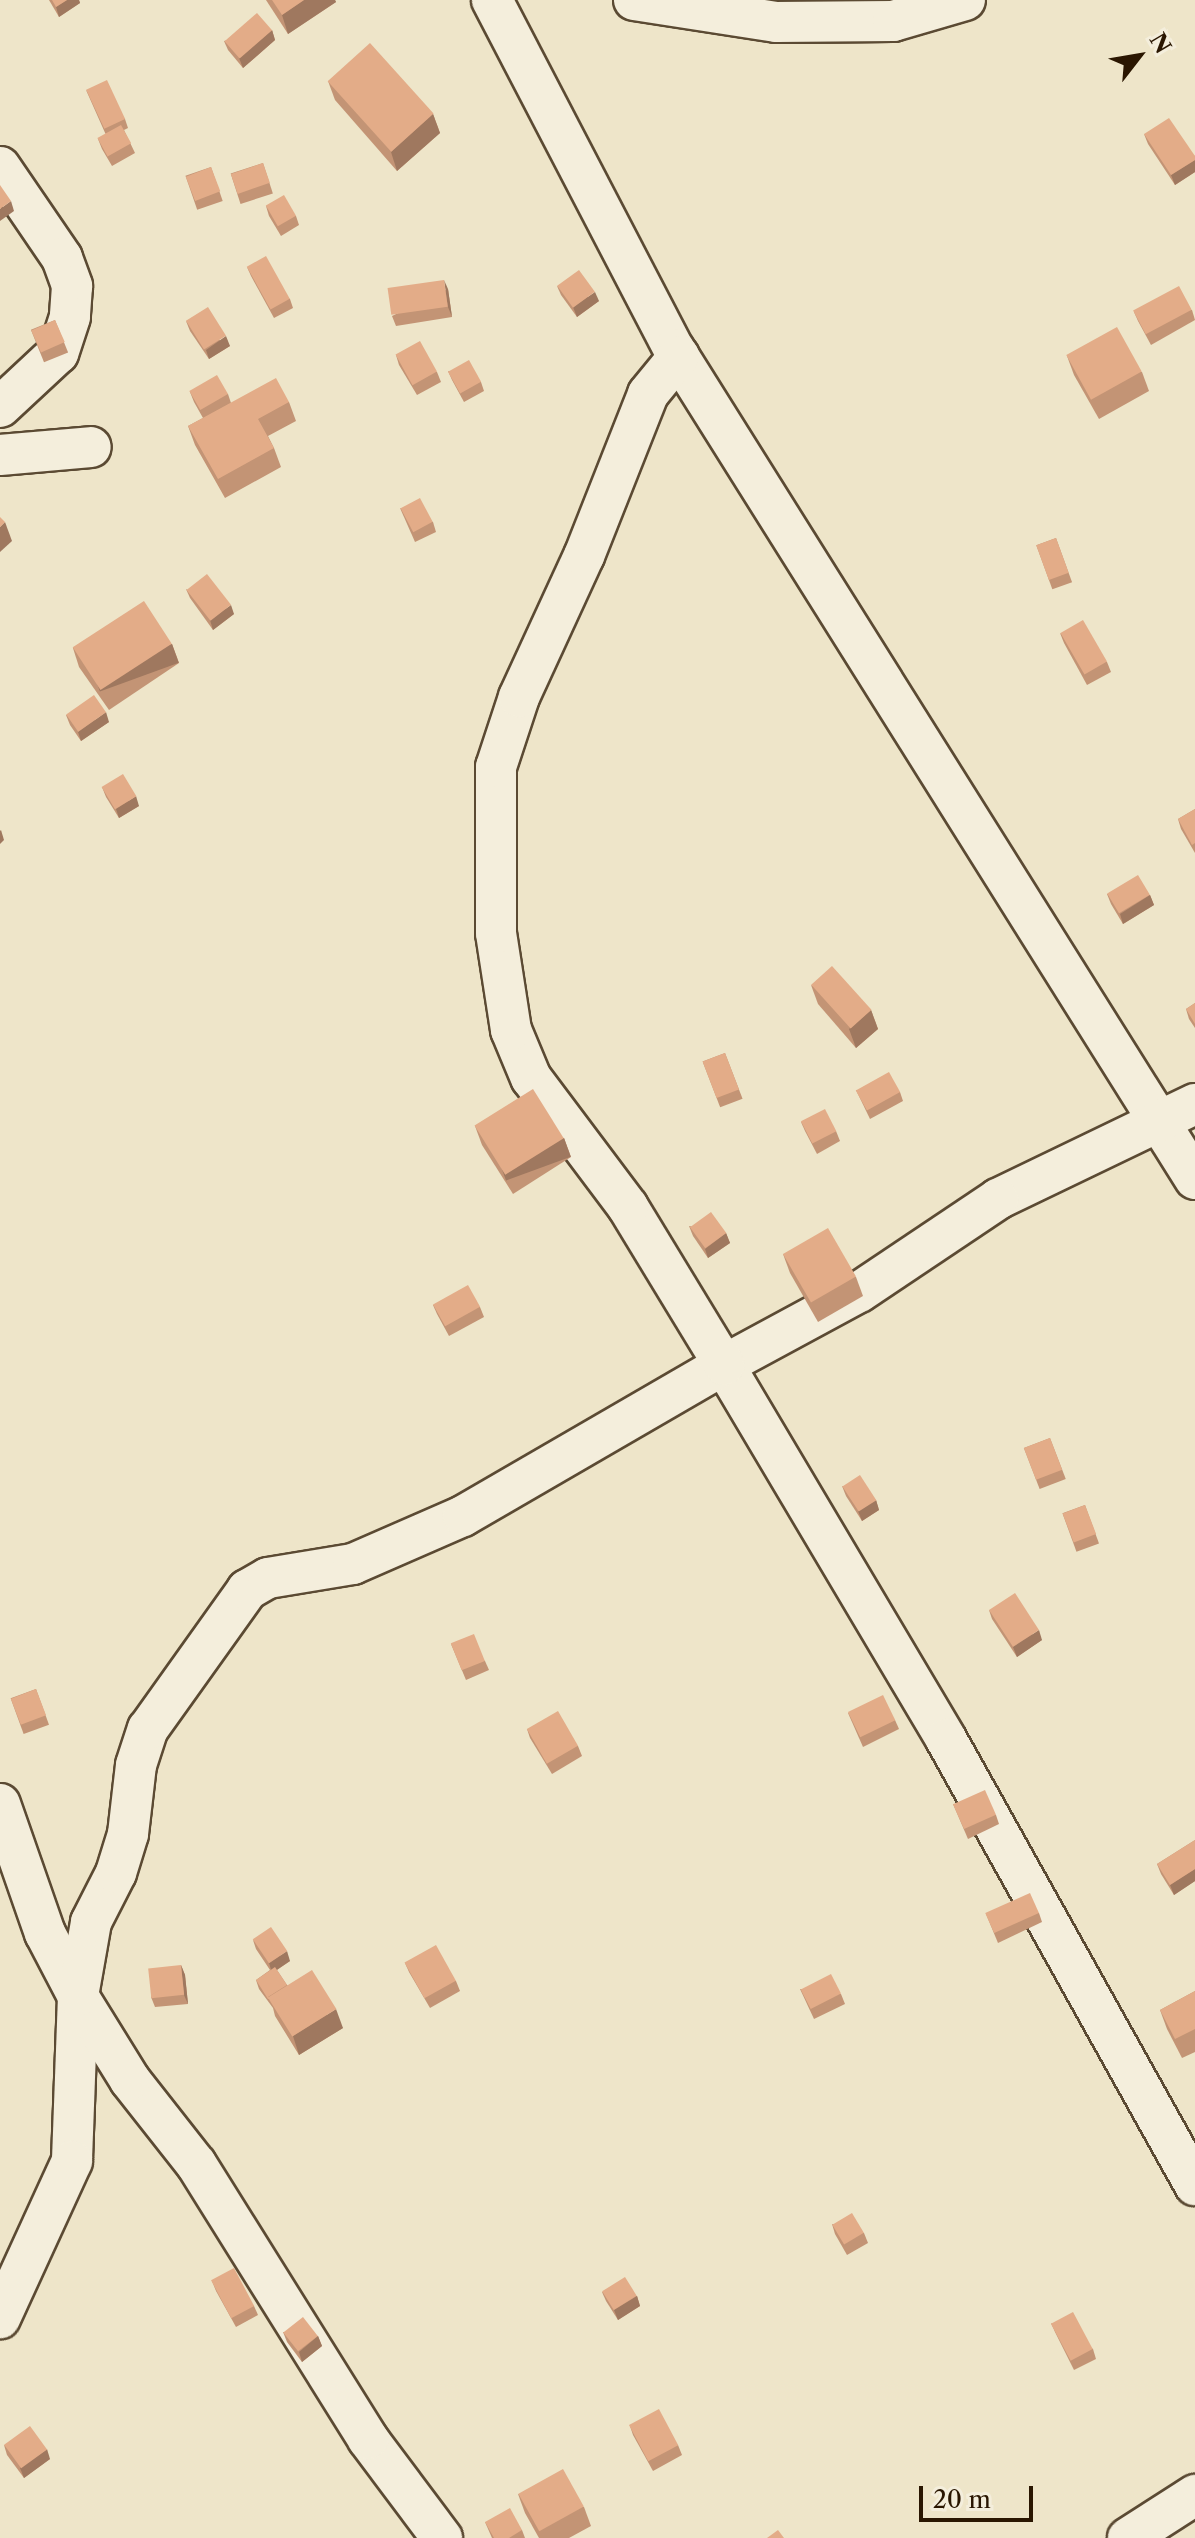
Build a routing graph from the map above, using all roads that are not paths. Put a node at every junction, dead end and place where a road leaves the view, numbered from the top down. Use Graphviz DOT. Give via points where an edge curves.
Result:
graph roads {
  1 [pos="492,0"];
  2 [pos="634,0"];
  3 [pos="965,0"];
  4 [pos="0,167"];
  5 [pos="676,352"];
  6 [pos="0,407"];
  7 [pos="91,447"];
  8 [pos="0,455"];
  9 [pos="1195,1104"];
  10 [pos="1160,1123"];
  11 [pos="1195,1179"];
  12 [pos="724,1365"];
  13 [pos="0,1804"];
  14 [pos="78,1996"];
  15 [pos="1195,2185"];
  16 [pos="0,2318"];
  17 [pos="1195,2495"];
  18 [pos="442,2538"];
  19 [pos="1128,2538"];
  1 -- 5 [label="street"];
  2 -- 3 [label="street" via="776,22 893,21"];
  4 -- 6 [label="street" via="62,258 72,286 70,317 58,353"];
  5 -- 10 [label="street"];
  5 -- 12 [label="street" via="648,394 584,556 519,697 496,767 496,933 511,1030 531,1078 628,1207"];
  7 -- 8 [label="street"];
  9 -- 10 [label="street"];
  10 -- 11 [label="street"];
  10 -- 12 [label="street" via="998,1199 859,1292"];
  12 -- 14 [label="street" via="463,1516 353,1564 268,1578 247,1590 148,1729 136,1765 128,1834 116,1873 91,1922"];
  12 -- 15 [label="street" via="946,1739"];
  13 -- 14 [label="street" via="45,1933"];
  14 -- 16 [label="street" via="72,2161"];
  14 -- 18 [label="street" via="130,2080 196,2164 368,2439"];
  17 -- 19 [label="street"];
}
